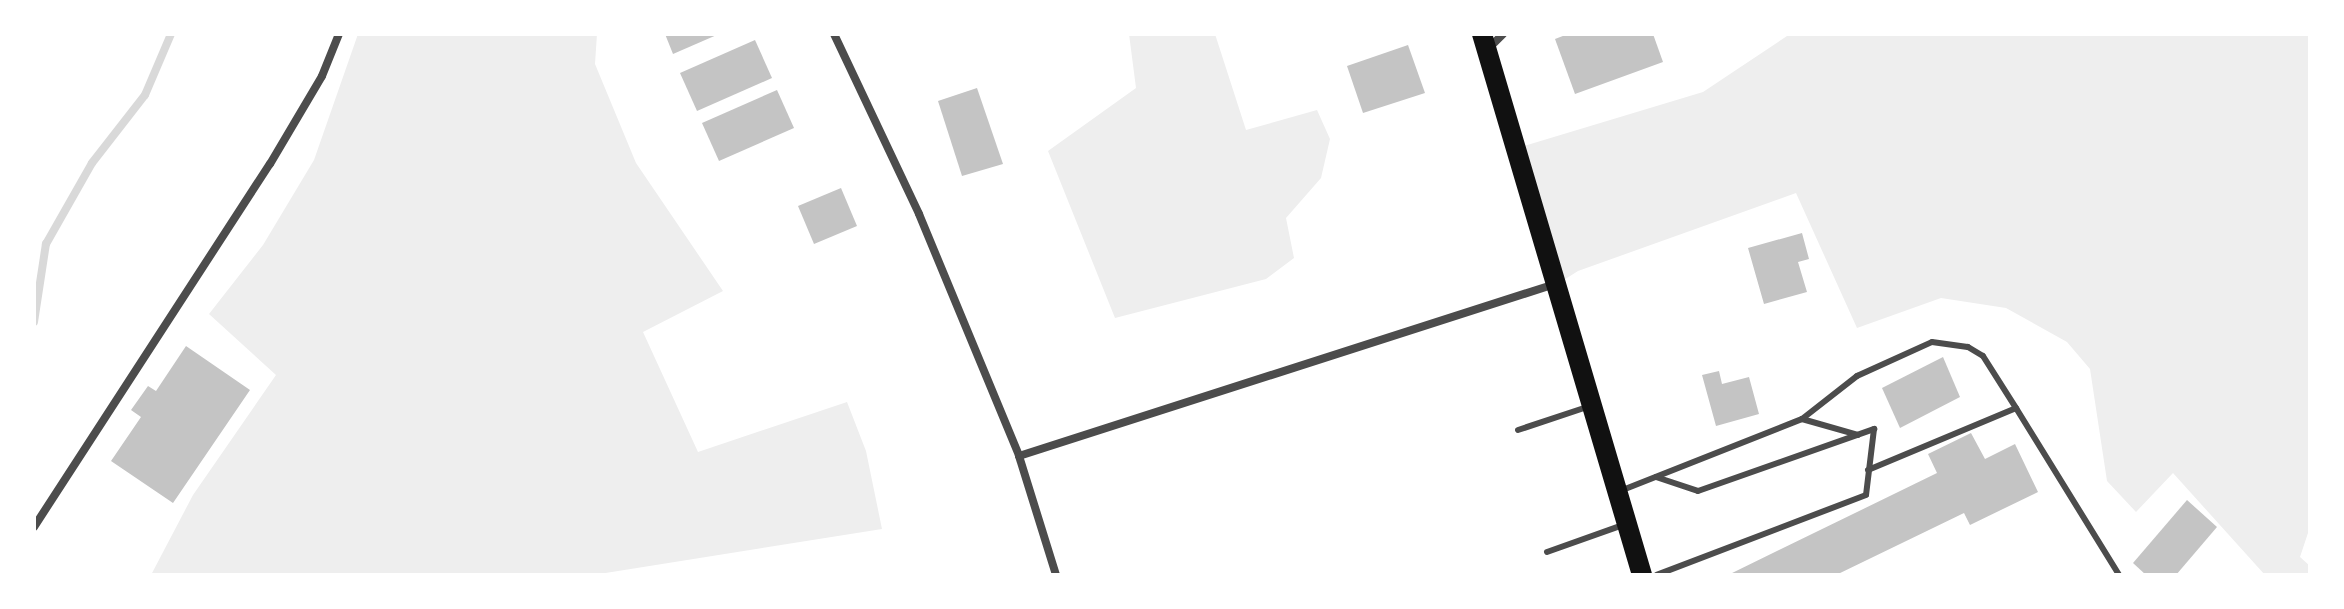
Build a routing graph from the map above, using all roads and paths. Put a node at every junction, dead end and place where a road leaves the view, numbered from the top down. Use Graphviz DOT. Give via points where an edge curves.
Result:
graph roads {
  1 [pos="339,34"];
  2 [pos="834,34"];
  3 [pos="1491,39"];
  4 [pos="1559,283"];
  5 [pos="1594,405"];
  6 [pos="2016,408"];
  7 [pos="1802,419"];
  8 [pos="1518,430"];
  9 [pos="1858,435"];
  10 [pos="1019,456"];
  11 [pos="1868,470"];
  12 [pos="1656,477"];
  13 [pos="1619,491"];
  14 [pos="1628,524"];
  15 [pos="34,527"];
  16 [pos="1547,552"];
  17 [pos="1056,575"];
  18 [pos="1642,575"];
  19 [pos="1657,575"];
  20 [pos="2119,575"];
  1 -- 15 [label="street" via="322,76 270,164"];
  2 -- 10 [label="street" via="919,214"];
  3 -- 4 [label="main road"];
  4 -- 5 [label="main road"];
  4 -- 10 [label="street"];
  5 -- 8 [label="lane"];
  5 -- 13 [label="main road"];
  6 -- 7 [label="lane" via="1983,356 1959,344 1932,342 1857,376"];
  6 -- 11 [label="lane"];
  6 -- 20 [label="lane"];
  7 -- 9 [label="lane"];
  7 -- 12 [label="lane"];
  9 -- 11 [label="lane" via="1874,429"];
  9 -- 12 [label="lane" via="1698,491"];
  10 -- 17 [label="street"];
  11 -- 19 [label="lane" via="1866,495"];
  12 -- 13 [label="lane"];
  13 -- 14 [label="main road"];
  14 -- 16 [label="lane"];
  14 -- 18 [label="main road"];
}
